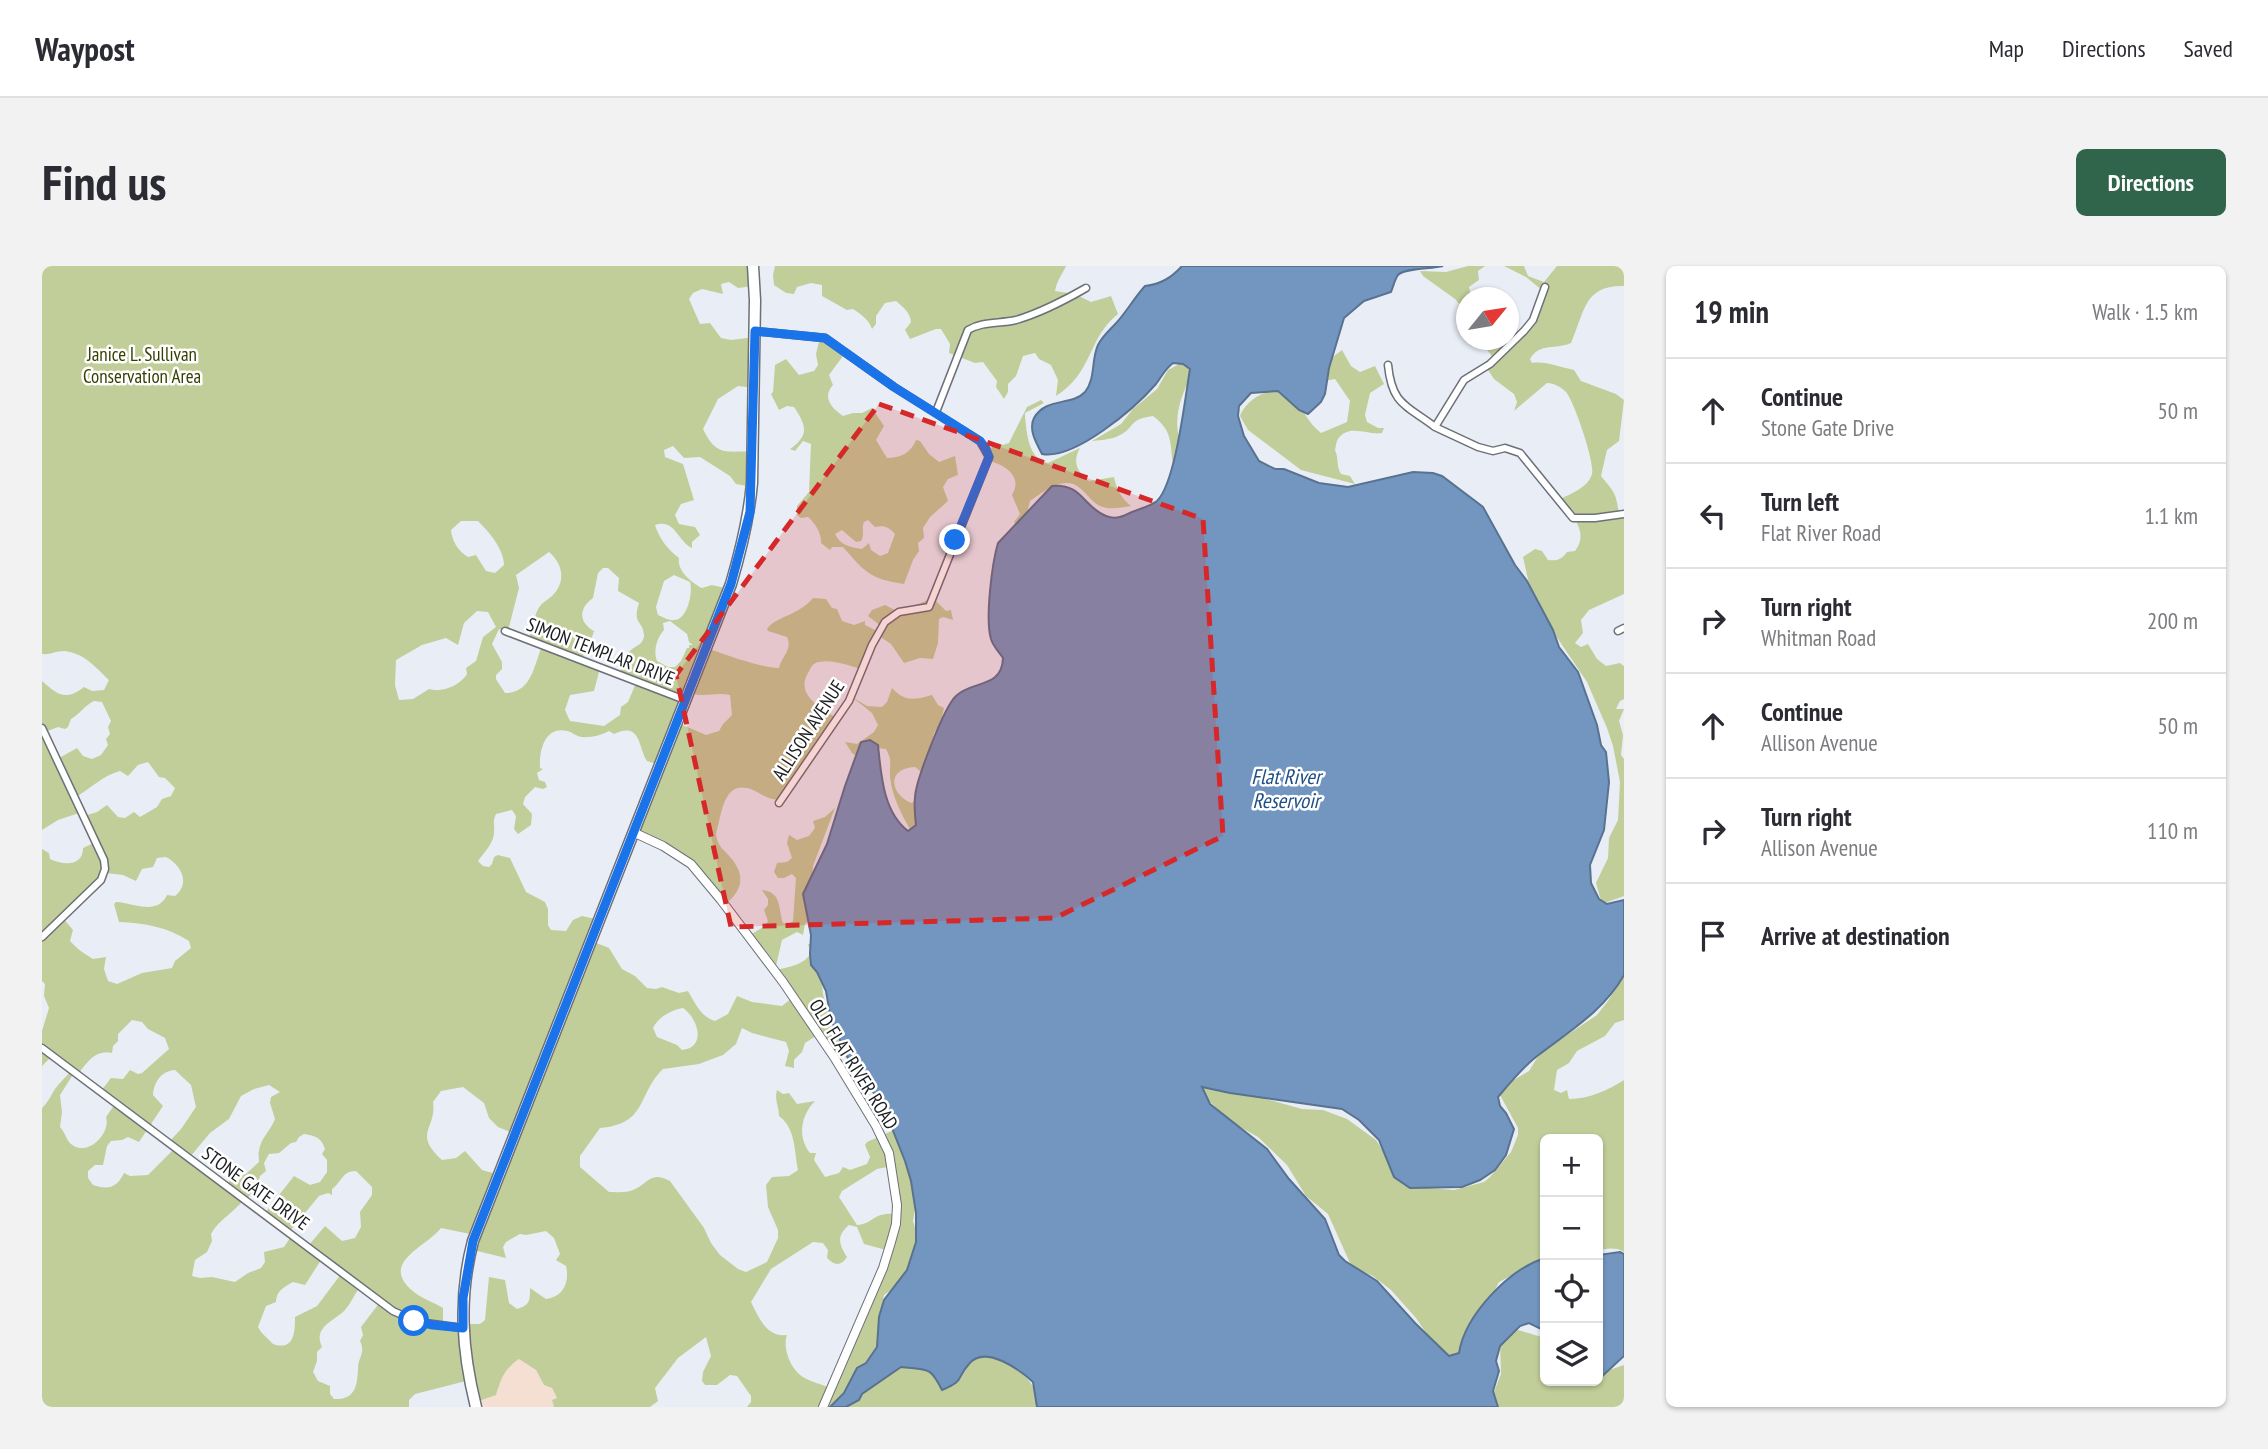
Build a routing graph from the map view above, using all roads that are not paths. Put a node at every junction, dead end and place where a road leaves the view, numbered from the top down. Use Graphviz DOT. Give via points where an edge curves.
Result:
graph roads {
  1 [pos="753,266"];
  2 [pos="1545,287"];
  3 [pos="1086,288"];
  4 [pos="755,331"];
  5 [pos="1388,365"];
  6 [pos="936,412"];
  7 [pos="1435,427"];
  8 [pos="1624,514"];
  9 [pos="505,631"];
  10 [pos="685,700"];
  11 [pos="42,728"];
  12 [pos="779,803"];
  13 [pos="635,832"];
  14 [pos="42,937"];
  15 [pos="42,1048"];
  16 [pos="463,1328"];
  17 [pos="476,1407"];
  18 [pos="823,1407"];
  1 -- 4 [label="main road"];
  2 -- 7 [label="street" via="1533,320 1490,364 1464,380"];
  3 -- 6 [label="street" via="1016,320 968,330"];
  4 -- 6 [label="street" via="825,338"];
  4 -- 10 [label="main road" via="750,512 731,584"];
  5 -- 7 [label="street" via="1390,386 1399,402"];
  6 -- 12 [label="street, ALLISON AVENUE" via="986,449 989,457 971,505 929,607 899,612 885,622 849,701"];
  7 -- 8 [label="street" via="1478,447 1520,453 1573,518"];
  9 -- 10 [label="street, SIMON TEMPLAR DRIVE"];
  10 -- 13 [label="main road"];
  11 -- 14 [label="street" via="105,869 101,880"];
  13 -- 16 [label="main road" via="473,1241"];
  13 -- 18 [label="street, OLD FLAT RIVER ROAD" via="691,864 722,900 834,1057 889,1153 896,1224 883,1268"];
  15 -- 16 [label="street, STONE GATE DRIVE" via="393,1311 418,1322"];
  16 -- 17 [label="main road"];
}
